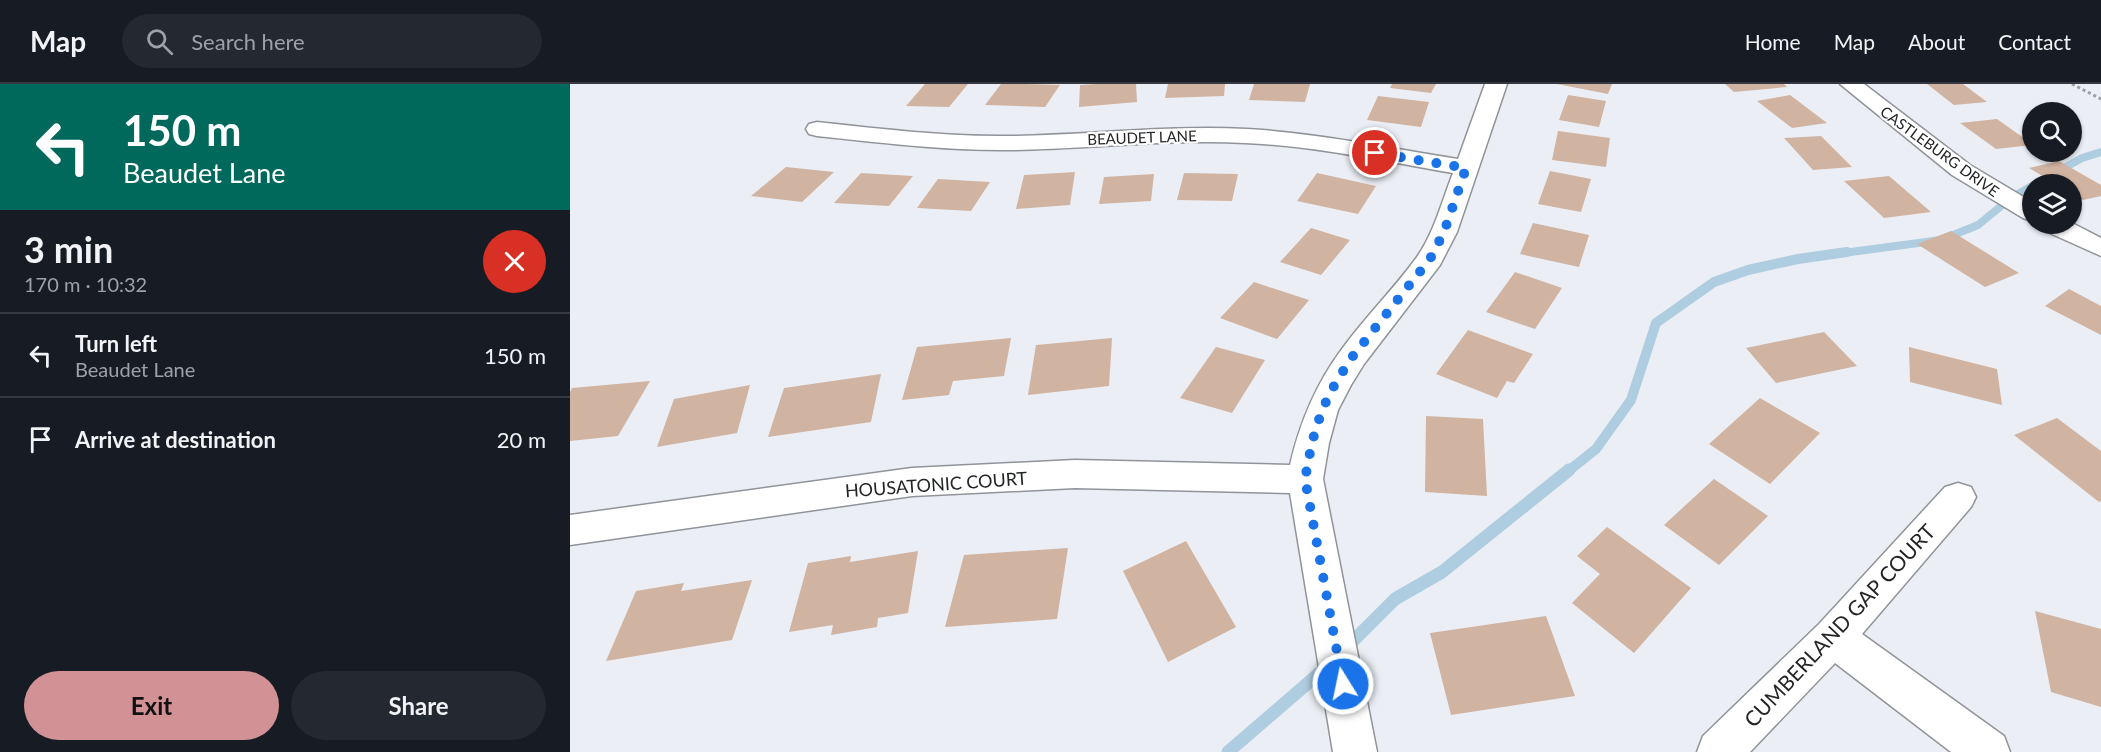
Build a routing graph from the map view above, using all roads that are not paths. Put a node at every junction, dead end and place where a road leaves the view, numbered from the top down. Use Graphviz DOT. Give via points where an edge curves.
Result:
graph roads {
  1 [pos="1496,84"];
  2 [pos="1851,84"];
  3 [pos="817,129"];
  4 [pos="1466,168"];
  5 [pos="2022,207"];
  6 [pos="2072,234"];
  7 [pos="2101,248"];
  8 [pos="1305,479"];
  9 [pos="1958,497"];
  10 [pos="570,530"];
  11 [pos="1833,637"];
  12 [pos="1355,752"];
  13 [pos="1719,752"];
  14 [pos="1988,752"];
  1 -- 4 [label="street"];
  2 -- 5 [label="street, CASTLEBURG DRIVE" via="1961,170"];
  3 -- 4 [label="street, BEAUDET LANE" via="916,141 982,143 1246,136"];
  4 -- 8 [label="street" via="1444,232 1430,259 1336,382 1322,410"];
  6 -- 7 [label="street"];
  8 -- 10 [label="street, HOUSATONIC COURT" via="1075,474 912,482"];
  8 -- 12 [label="street"];
  9 -- 11 [label="street, CUMBERLAND GAP COURT"];
  11 -- 13 [label="street, CUMBERLAND GAP COURT"];
  11 -- 14 [label="street"];
}
